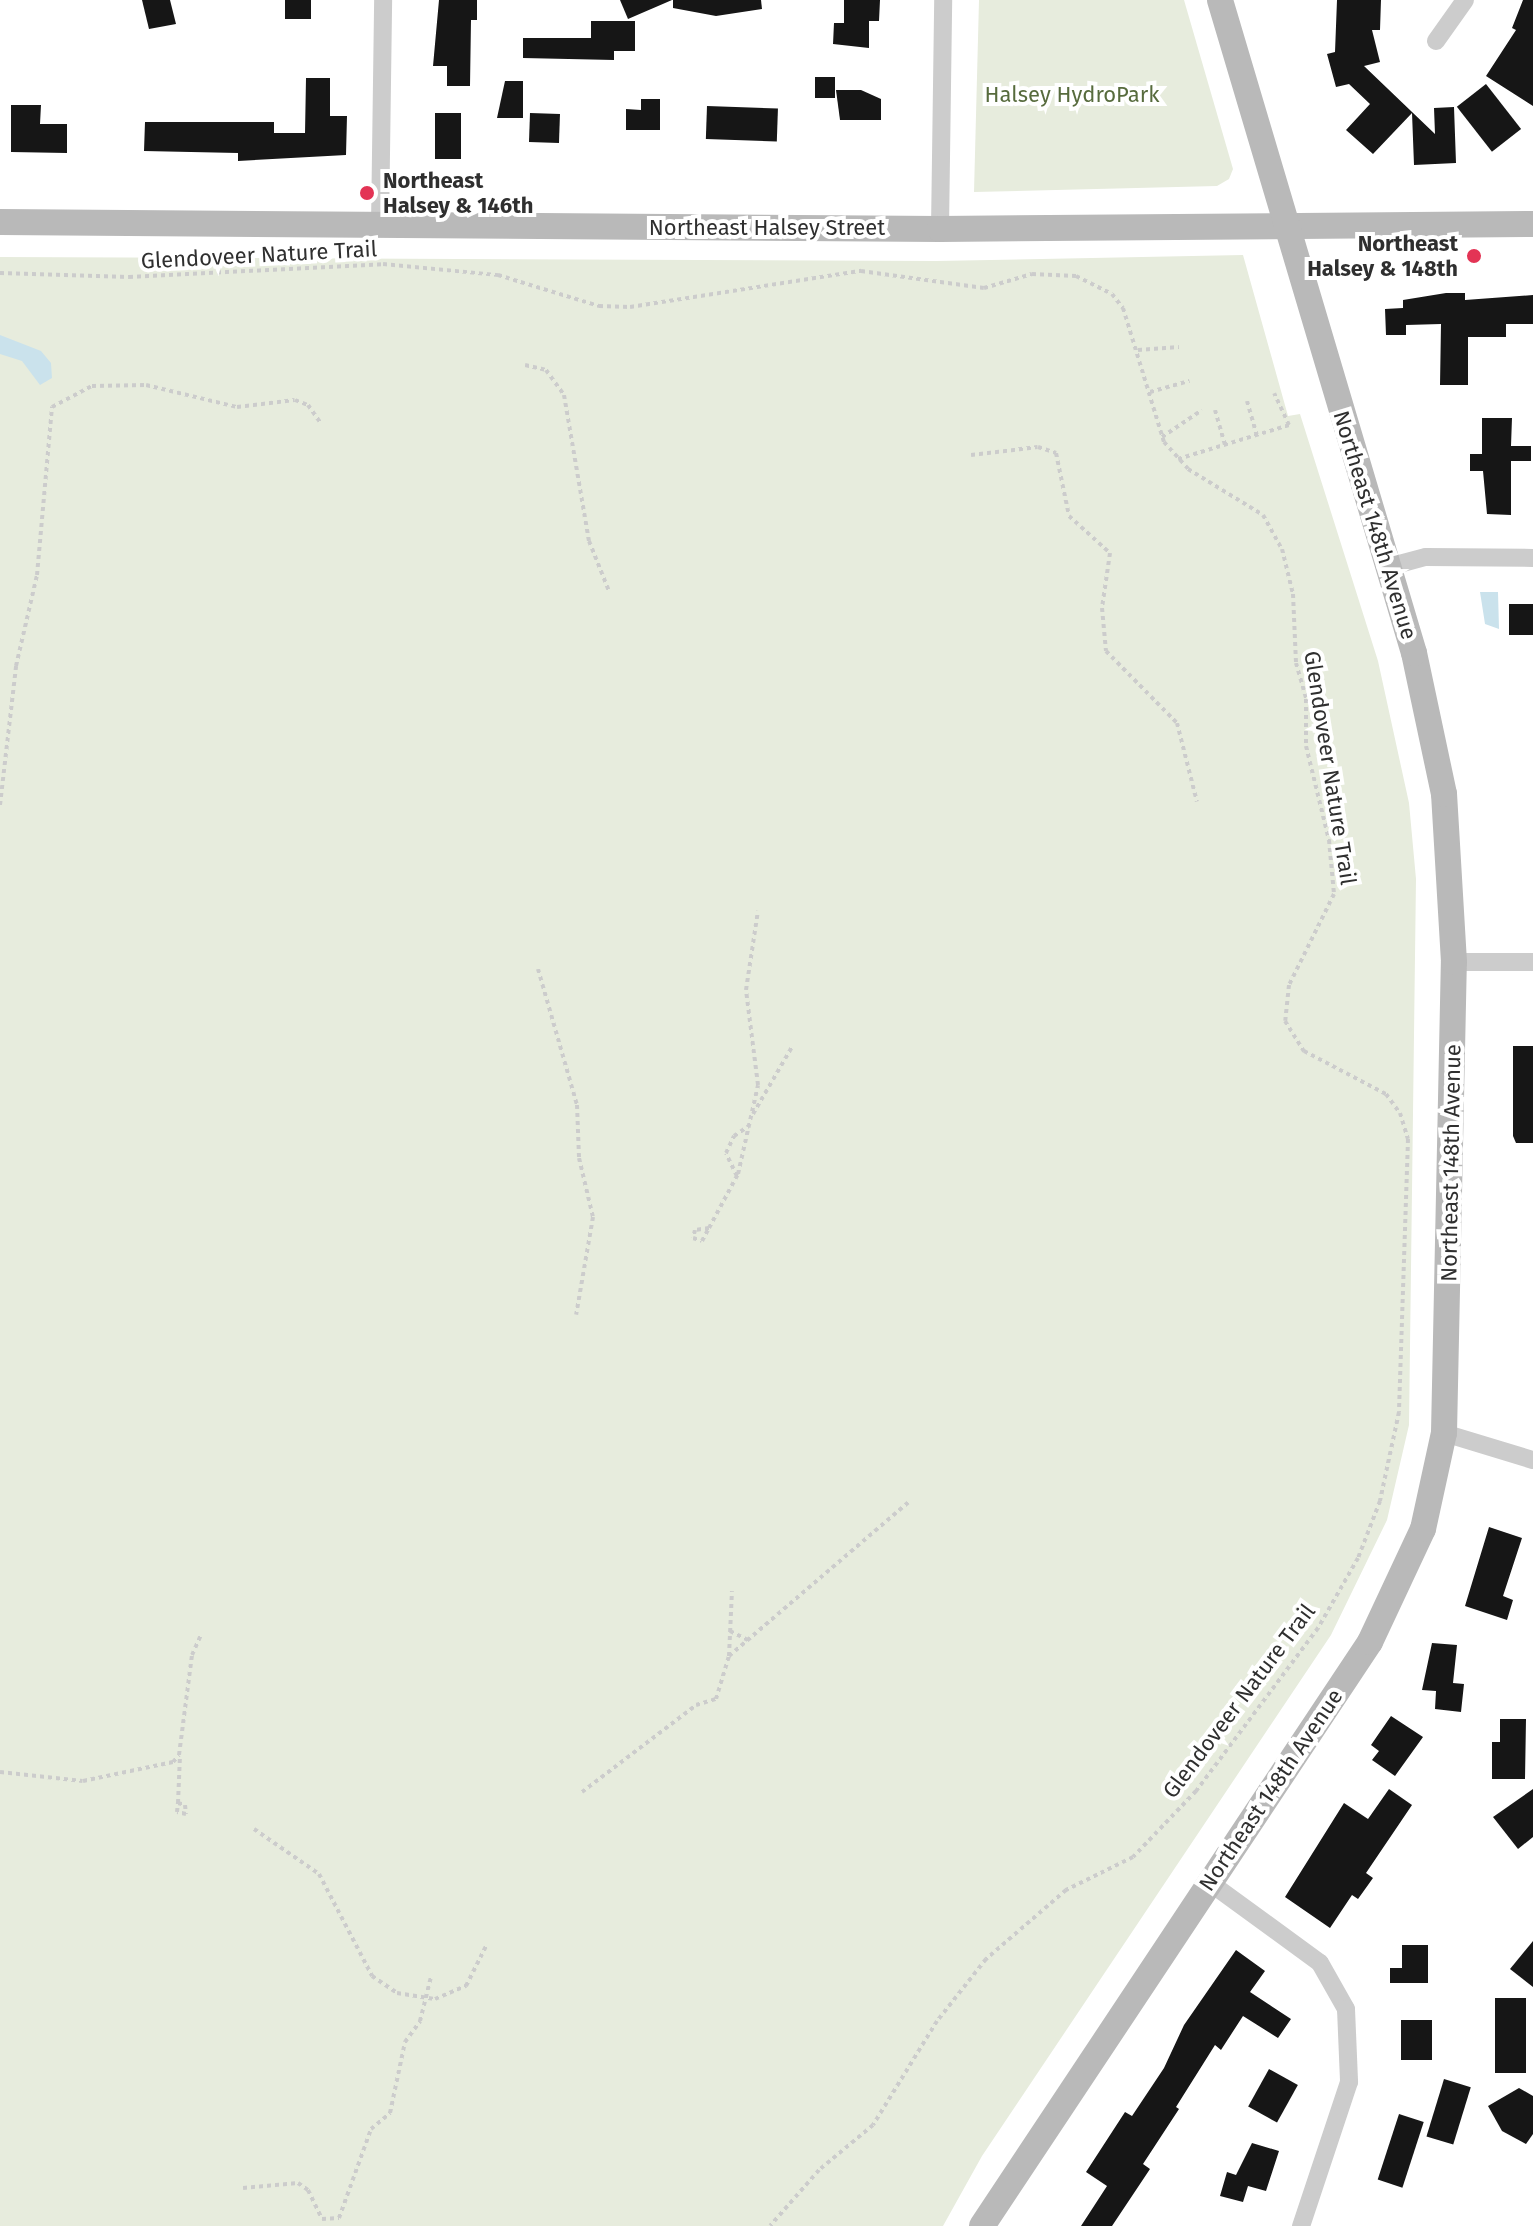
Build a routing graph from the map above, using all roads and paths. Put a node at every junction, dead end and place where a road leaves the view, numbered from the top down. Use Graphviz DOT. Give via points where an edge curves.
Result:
graph roads {
  1 [pos="383,0"];
  2 [pos="943,0"];
  3 [pos="1220,0"];
  4 [pos="1465,0"];
  5 [pos="1436,41"];
  6 [pos="0,222"];
  7 [pos="1285,222"];
  8 [pos="1533,224"];
  9 [pos="380,225"];
  10 [pos="940,229"];
  11 [pos="0,273"];
  12 [pos="1179,347"];
  13 [pos="1138,350"];
  14 [pos="525,365"];
  15 [pos="1189,381"];
  16 [pos="1150,392"];
  17 [pos="1274,393"];
  18 [pos="1247,401"];
  19 [pos="1202,410"];
  20 [pos="1215,410"];
  21 [pos="320,422"];
  22 [pos="1257,435"];
  23 [pos="1162,437"];
  24 [pos="1225,445"];
  25 [pos="971,455"];
  26 [pos="1178,459"];
  27 [pos="1533,558"];
  28 [pos="1388,567"];
  29 [pos="609,591"];
  30 [pos="1197,802"];
  31 [pos="0,805"];
  32 [pos="758,911"];
  33 [pos="1454,962"];
  34 [pos="1533,962"];
  35 [pos="538,969"];
  36 [pos="792,1047"];
  37 [pos="751,1118"];
  38 [pos="749,1126"];
  39 [pos="737,1176"];
  40 [pos="709,1228"];
  41 [pos="576,1315"];
  42 [pos="1444,1433"];
  43 [pos="1533,1460"];
  44 [pos="910,1501"];
  45 [pos="732,1591"];
  46 [pos="730,1631"];
  47 [pos="201,1635"];
  48 [pos="748,1640"];
  49 [pos="729,1656"];
  50 [pos="180,1744"];
  51 [pos="0,1772"];
  52 [pos="582,1792"];
  53 [pos="178,1803"];
  54 [pos="254,1829"];
  55 [pos="1209,1882"];
  56 [pos="486,1946"];
  57 [pos="431,1977"];
  58 [pos="426,1999"];
  59 [pos="243,2188"];
  60 [pos="770,2226"];
  61 [pos="982,2226"];
  62 [pos="1301,2226"];
  1 -- 9 [label="street"];
  2 -- 10 [label="street"];
  3 -- 7 [label="main road, Northeast 148th Avenue"];
  4 -- 5 [label="street"];
  6 -- 9 [label="main road, Northeast Halsey Street"];
  7 -- 8 [label="main road, Northeast Halsey Street"];
  7 -- 10 [label="main road, Northeast Halsey Street"];
  7 -- 28 [label="main road, Northeast 148th Avenue"];
  9 -- 10 [label="main road, Northeast Halsey Street"];
  11 -- 13 [label="path, Glendoveer Nature Trail" via="129,277 383,264 498,275 599,306 630,307 861,271 984,288 1032,274 1061,273 1112,294 1127,314"];
  12 -- 13 [label="path"];
  13 -- 16 [label="path, Glendoveer Nature Trail"];
  14 -- 29 [label="path" via="546,370 564,395 589,541"];
  15 -- 16 [label="path"];
  16 -- 23 [label="path, Glendoveer Nature Trail"];
  17 -- 22 [label="path" via="1283,421 1291,423"];
  18 -- 22 [label="path"];
  19 -- 23 [label="path"];
  20 -- 24 [label="path"];
  21 -- 31 [label="path" via="308,405 295,400 237,407 146,385 92,386 52,407 37,575 16,666"];
  22 -- 24 [label="path"];
  23 -- 26 [label="path, Glendoveer Nature Trail"];
  24 -- 26 [label="path"];
  25 -- 30 [label="path" via="1038,447 1056,453 1069,516 1110,553 1102,608 1106,651 1177,723"];
  26 -- 60 [label="path, Glendoveer Nature Trail" via="1263,515 1290,576 1294,651 1306,699 1306,746 1329,840 1334,894 1289,985 1285,1021 1304,1051 1386,1094 1400,1113 1408,1139 1404,1324 1394,1452 1358,1558 1318,1628 1196,1791 1133,1857 1066,1890 986,1959 937,2021 873,2125 819,2170"];
  27 -- 28 [label="street" via="1426,557"];
  28 -- 33 [label="main road, Northeast 148th Avenue" via="1414,653 1444,794"];
  32 -- 37 [label="path" via="747,977 759,1073"];
  33 -- 34 [label="street"];
  33 -- 42 [label="main road, Northeast 148th Avenue"];
  35 -- 41 [label="path" via="577,1105 579,1158 593,1217"];
  36 -- 37 [label="path"];
  37 -- 38 [label="path"];
  38 -- 39 [label="path"];
  38 -- 39 [label="path" via="734,1136 726,1153"];
  39 -- 40 [label="path"];
  42 -- 43 [label="street"];
  42 -- 55 [label="main road, Northeast 148th Avenue" via="1423,1529 1391,1604"];
  44 -- 48 [label="path"];
  45 -- 46 [label="path"];
  46 -- 48 [label="path"];
  46 -- 49 [label="path"];
  47 -- 50 [label="path" via="192,1655"];
  48 -- 49 [label="path"];
  49 -- 52 [label="path" via="716,1699 696,1705"];
  50 -- 51 [label="path" via="179,1755 165,1767 83,1781"];
  50 -- 53 [label="path"];
  54 -- 58 [label="path" via="319,1874 372,1976 397,1993"];
  55 -- 61 [label="main road, Northeast 148th Avenue"];
  55 -- 62 [label="street" via="1320,1963 1346,2009 1349,2082"];
  56 -- 58 [label="path" via="472,1982"];
  57 -- 58 [label="path"];
  58 -- 59 [label="path" via="420,2021 405,2042 390,2113 371,2129 339,2218 322,2219 308,2190 298,2183"];
}
